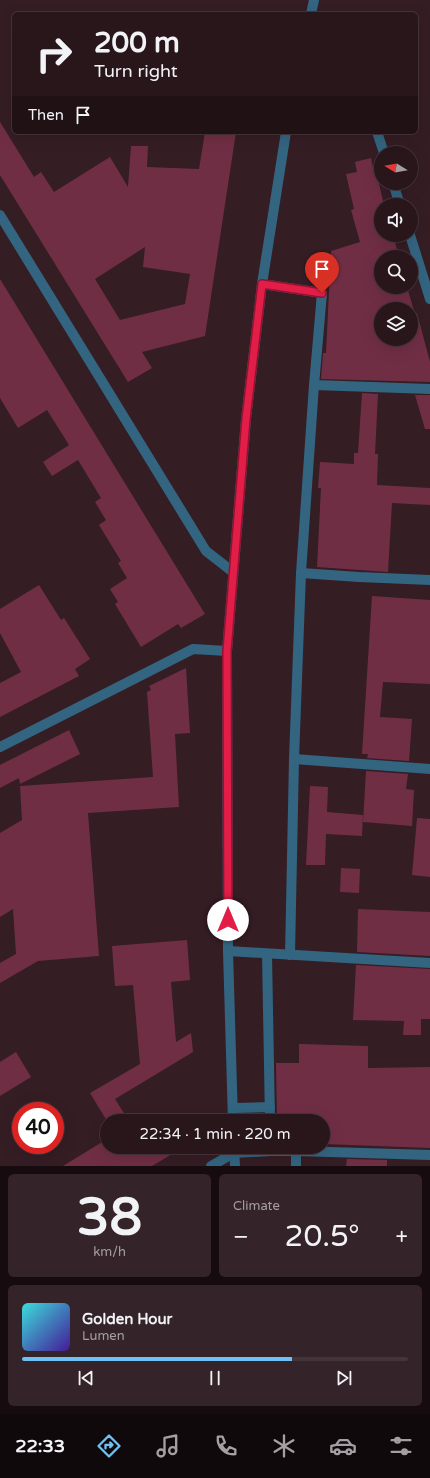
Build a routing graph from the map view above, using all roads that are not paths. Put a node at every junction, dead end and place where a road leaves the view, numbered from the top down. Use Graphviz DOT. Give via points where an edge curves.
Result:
graph roads {
  1 [pos="314,0"];
  2 [pos="311,12"];
  3 [pos="286,134"];
  4 [pos="378,134"];
  5 [pos="382,146"];
  6 [pos="0,215"];
  7 [pos="412,242"];
  8 [pos="262,284"];
  9 [pos="430,299"];
  10 [pos="314,385"];
  11 [pos="430,388"];
  12 [pos="233,572"];
  13 [pos="301,573"];
  14 [pos="430,580"];
  15 [pos="227,651"];
  16 [pos="0,747"];
  17 [pos="294,759"];
  18 [pos="430,769"];
  19 [pos="228,951"];
  20 [pos="267,954"];
  21 [pos="290,955"];
  22 [pos="430,963"];
  23 [pos="270,1107"];
  24 [pos="233,1108"];
  25 [pos="233,1114"];
  26 [pos="270,1114"];
  27 [pos="330,1152"];
  28 [pos="228,1154"];
  29 [pos="234,1154"];
  30 [pos="296,1154"];
  31 [pos="430,1155"];
  32 [pos="211,1166"];
  33 [pos="234,1166"];
  34 [pos="296,1166"];
  1 -- 2 [label="street"];
  3 -- 8 [label="street"];
  4 -- 5 [label="street"];
  6 -- 12 [label="street" via="206,551"];
  7 -- 9 [label="street"];
  8 -- 10 [label="street" via="322,293"];
  8 -- 12 [label="street" via="246,419"];
  10 -- 11 [label="street"];
  10 -- 13 [label="street"];
  12 -- 15 [label="street"];
  13 -- 14 [label="street"];
  13 -- 17 [label="street"];
  15 -- 16 [label="street" via="193,649"];
  15 -- 19 [label="street"];
  17 -- 18 [label="street"];
  17 -- 21 [label="street"];
  19 -- 20 [label="street"];
  19 -- 24 [label="street"];
  20 -- 21 [label="street"];
  20 -- 23 [label="street"];
  21 -- 22 [label="street"];
  23 -- 24 [label="street"];
  23 -- 26 [label="street"];
  24 -- 25 [label="street"];
  27 -- 31 [label="street"];
  28 -- 32 [label="street"];
  29 -- 33 [label="street"];
  30 -- 34 [label="street"];
}
